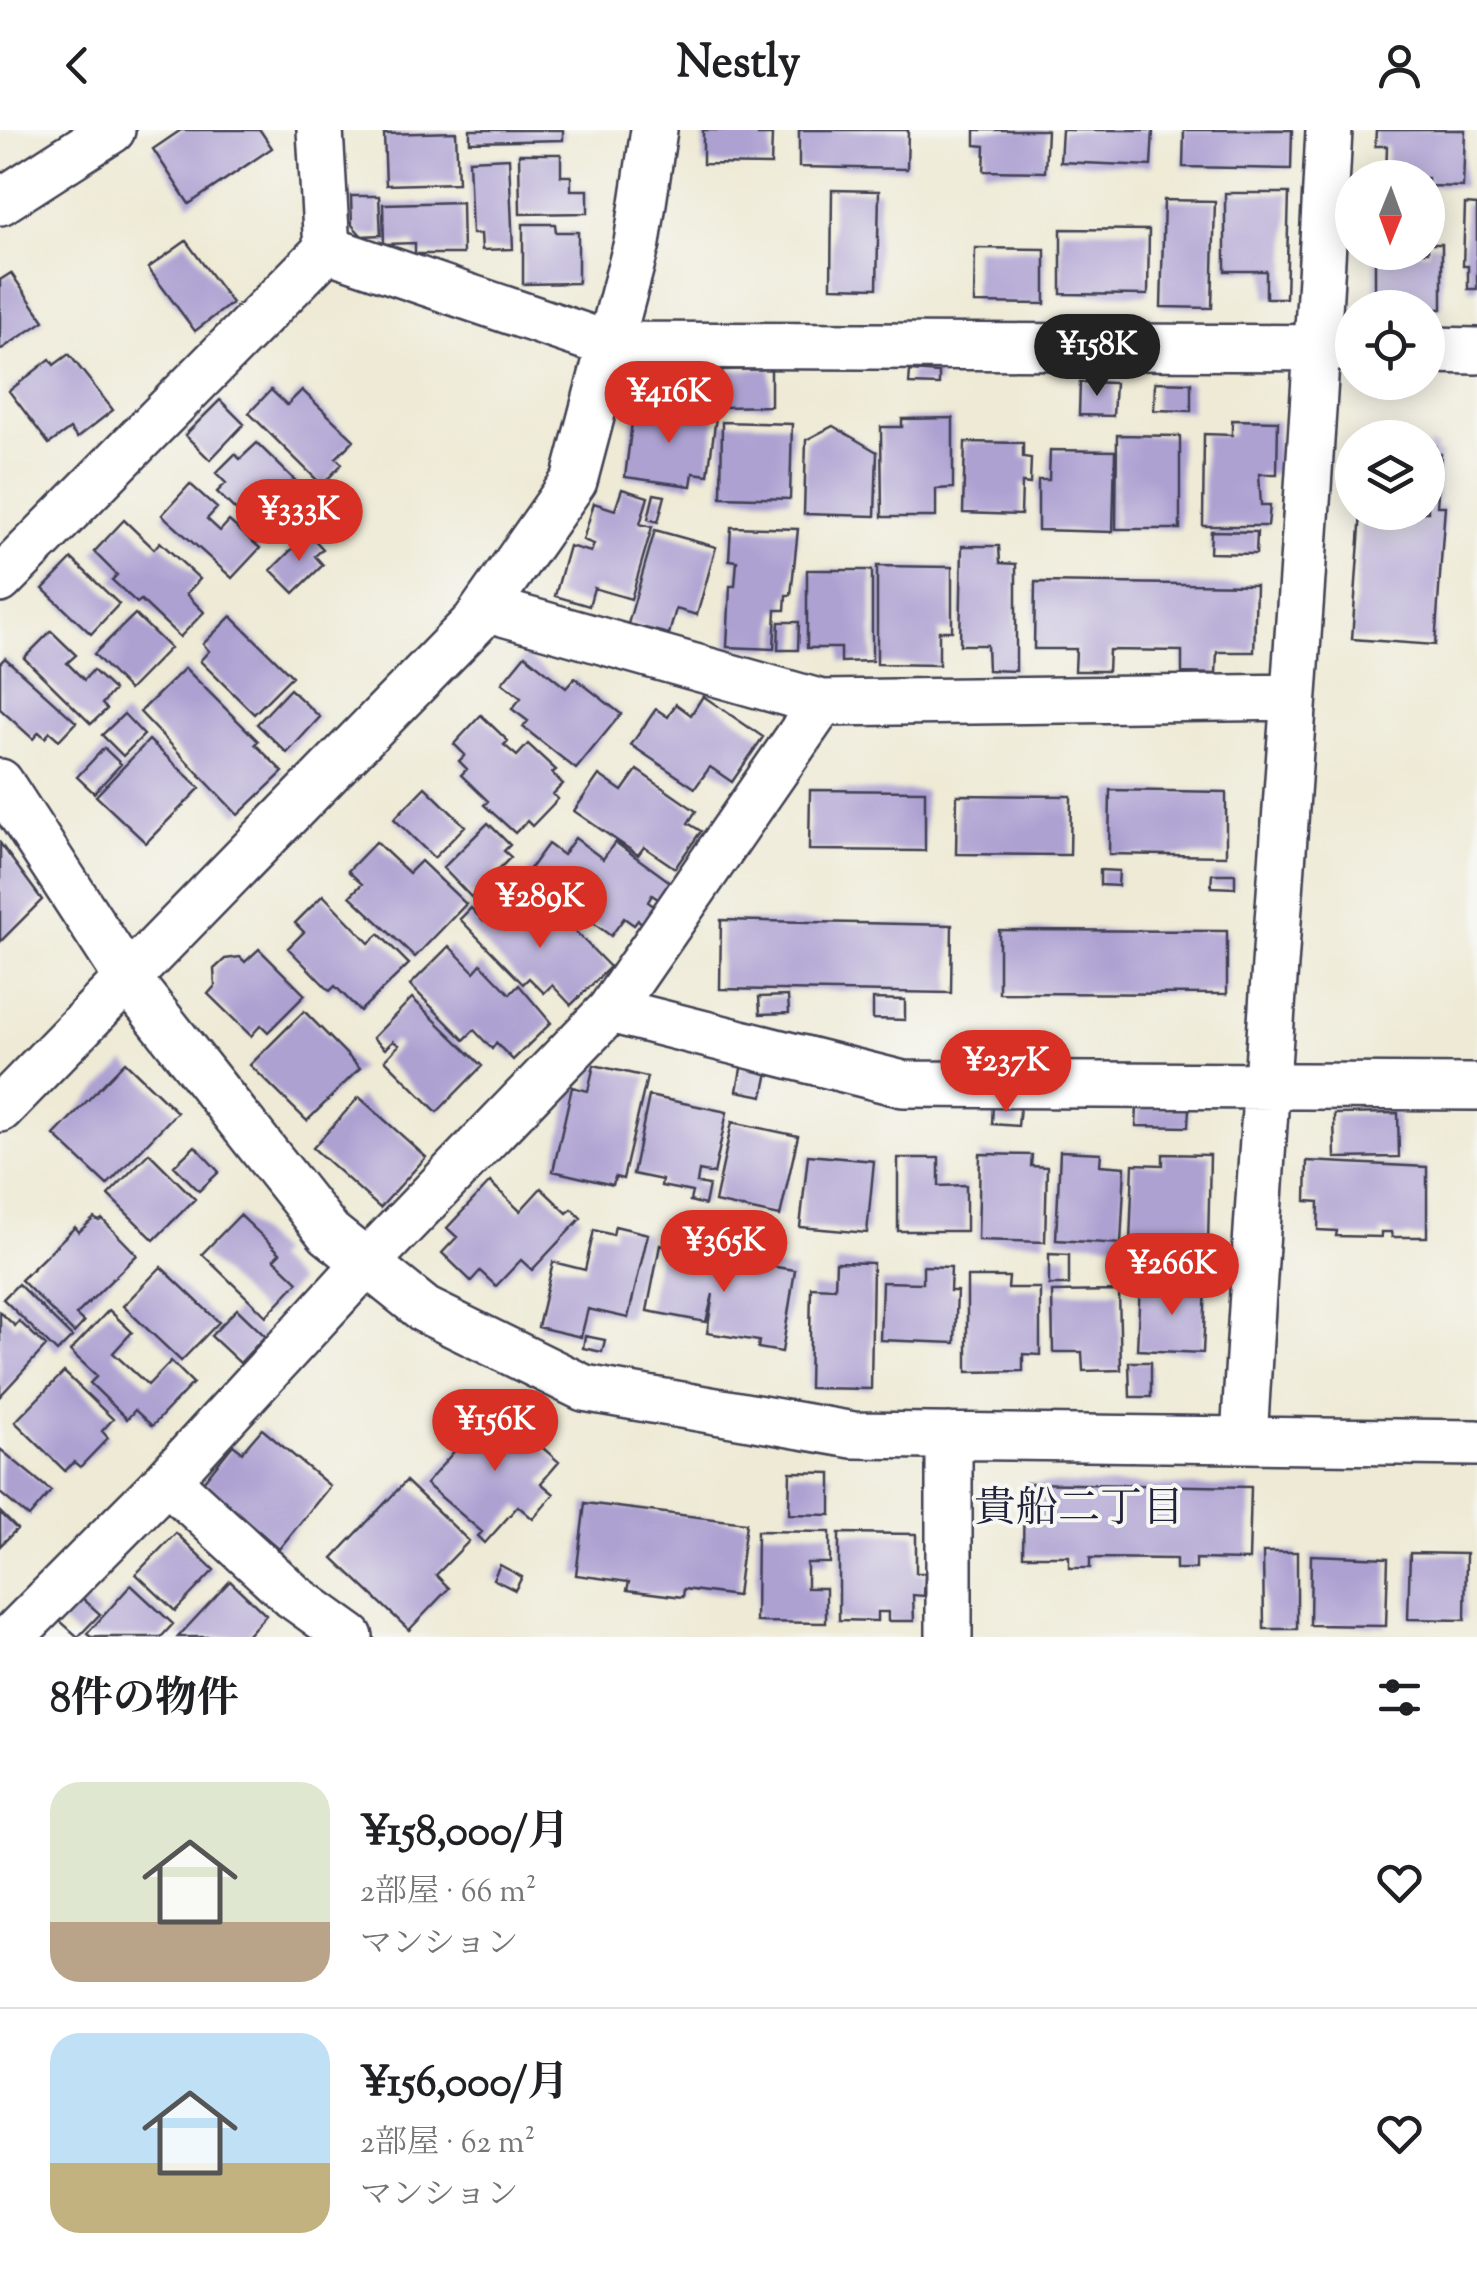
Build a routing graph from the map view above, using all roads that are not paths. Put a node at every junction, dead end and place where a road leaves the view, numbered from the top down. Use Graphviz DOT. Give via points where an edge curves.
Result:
graph roads {
  1 [pos="112,130"];
  2 [pos="320,130"];
  3 [pos="654,130"];
  4 [pos="1329,130"];
  5 [pos="0,202"];
  6 [pos="327,249"];
  7 [pos="1335,317"];
  8 [pos="610,345"];
  9 [pos="1335,348"];
  10 [pos="1445,350"];
  11 [pos="1477,351"];
  12 [pos="1335,356"];
  13 [pos="0,580"];
  14 [pos="484,608"];
  15 [pos="1293,697"];
  16 [pos="822,703"];
  17 [pos="0,782"];
  18 [pos="128,979"];
  19 [pos="610,1010"];
  20 [pos="1265,1084"];
  21 [pos="1477,1086"];
  22 [pos="0,1109"];
  23 [pos="366,1262"];
  24 [pos="949,1436"];
  25 [pos="1244,1440"];
  26 [pos="1477,1443"];
  27 [pos="167,1480"];
  28 [pos="11,1637"];
  29 [pos="350,1637"];
  30 [pos="949,1637"];
  1 -- 5 [label="street"];
  2 -- 6 [label="street"];
  3 -- 8 [label="street" via="638,242"];
  4 -- 7 [label="street"];
  6 -- 8 [label="street"];
  6 -- 13 [label="street"];
  8 -- 9 [label="street"];
  8 -- 14 [label="street" via="574,481"];
  10 -- 11 [label="street"];
  12 -- 15 [label="street"];
  14 -- 16 [label="street"];
  14 -- 18 [label="street"];
  15 -- 16 [label="street"];
  15 -- 20 [label="street"];
  16 -- 19 [label="street"];
  17 -- 18 [label="street"];
  18 -- 22 [label="street"];
  18 -- 23 [label="street" via="329,1233"];
  19 -- 20 [label="street" via="904,1084"];
  19 -- 23 [label="street"];
  20 -- 21 [label="street"];
  20 -- 25 [label="street"];
  23 -- 24 [label="street" via="425,1310 584,1388 853,1435"];
  23 -- 27 [label="street"];
  24 -- 25 [label="street"];
  24 -- 30 [label="street"];
  25 -- 26 [label="street"];
  27 -- 28 [label="street"];
  27 -- 29 [label="street" via="293,1596"];
}
